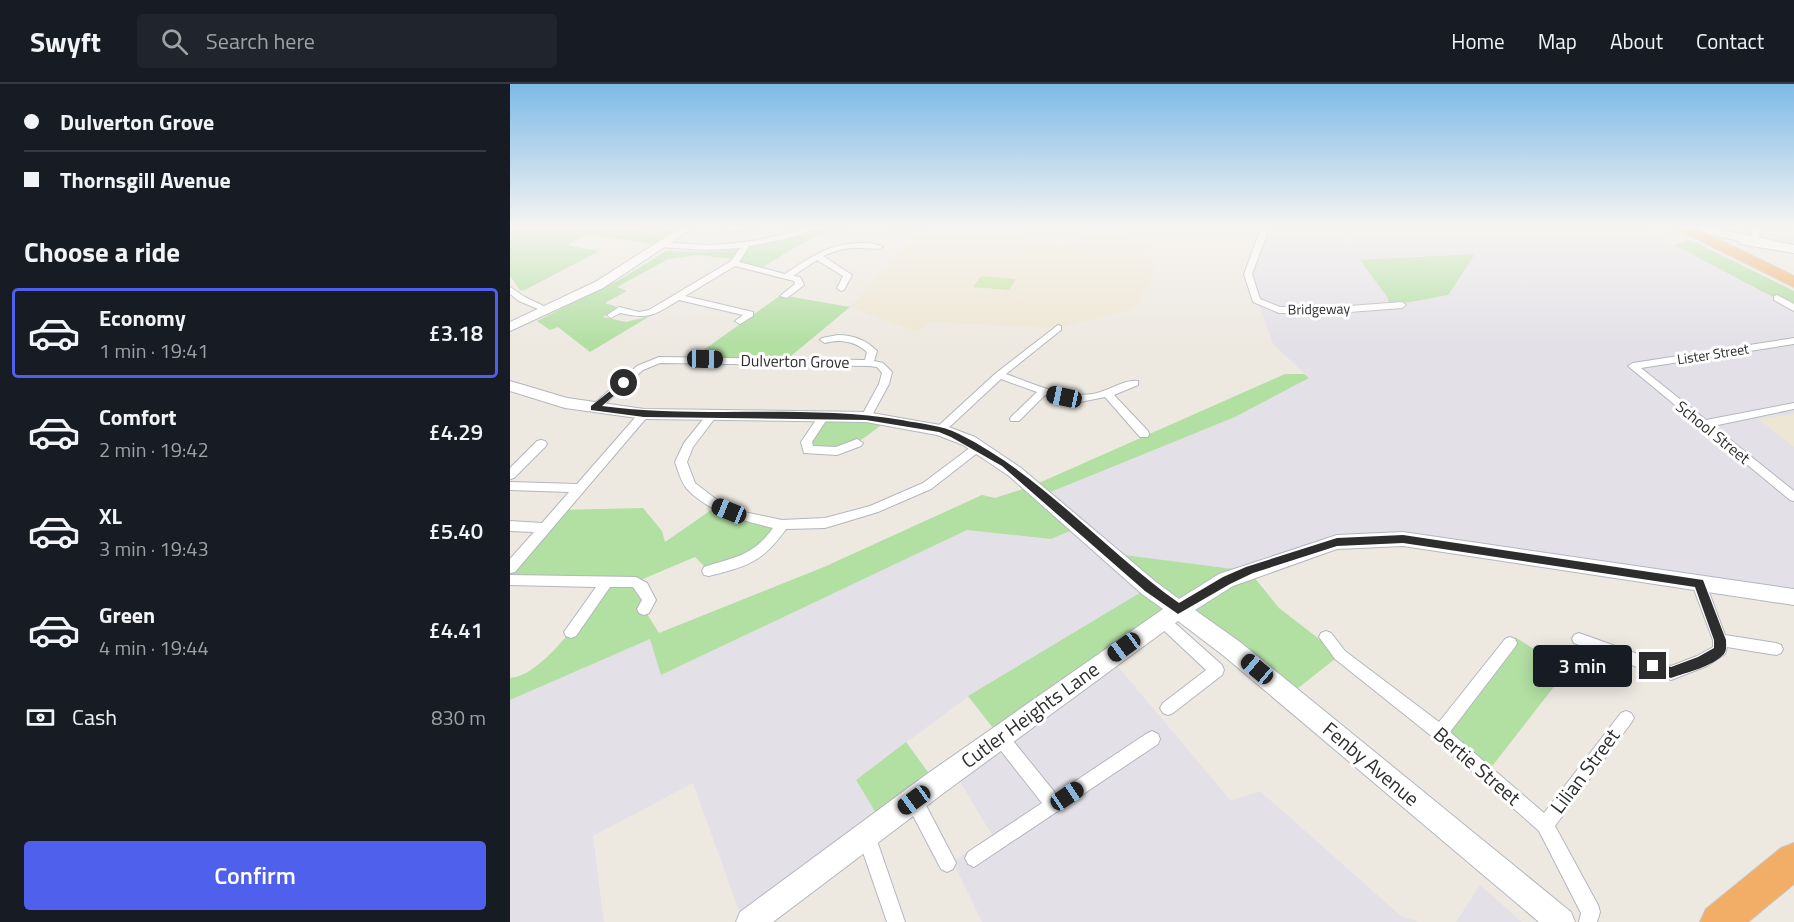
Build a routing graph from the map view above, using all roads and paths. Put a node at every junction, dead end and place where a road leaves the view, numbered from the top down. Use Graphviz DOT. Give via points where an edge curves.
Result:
graph roads {
  1 [pos="631,265"];
  2 [pos="731,265"];
  3 [pos="743,265"];
  4 [pos="802,265"];
  5 [pos="833,265"];
  6 [pos="1251,265"];
  7 [pos="1761,265"];
  8 [pos="1781,265"];
  9 [pos="1794,273"];
  10 [pos="787,276"];
  11 [pos="1794,282"];
  12 [pos="841,288"];
  13 [pos="510,290"];
  14 [pos="785,293"];
  15 [pos="678,297"];
  16 [pos="1777,298"];
  17 [pos="1402,305"];
  18 [pos="1794,308"];
  19 [pos="548,310"];
  20 [pos="611,315"];
  21 [pos="740,321"];
  22 [pos="510,327"];
  23 [pos="1058,328"];
  24 [pos="825,340"];
  25 [pos="1794,341"];
  26 [pos="869,363"];
  27 [pos="1633,366"];
  28 [pos="999,375"];
  29 [pos="1134,383"];
  30 [pos="510,386"];
  31 [pos="1042,392"];
  32 [pos="1109,395"];
  33 [pos="1794,406"];
  34 [pos="594,408"];
  35 [pos="644,414"];
  36 [pos="713,414"];
  37 [pos="824,416"];
  38 [pos="866,417"];
  39 [pos="1015,419"];
  40 [pos="1704,424"];
  41 [pos="940,430"];
  42 [pos="1144,434"];
  43 [pos="857,443"];
  44 [pos="542,444"];
  45 [pos="979,447"];
  46 [pos="510,475"];
  47 [pos="510,486"];
  48 [pos="578,488"];
  49 [pos="1793,495"];
  50 [pos="782,525"];
  51 [pos="510,526"];
  52 [pos="545,528"];
  53 [pos="510,568"];
  54 [pos="709,571"];
  55 [pos="510,580"];
  56 [pos="607,581"];
  57 [pos="1699,584"];
  58 [pos="1794,597"];
  59 [pos="644,609"];
  60 [pos="1170,615"];
  61 [pos="571,632"];
  62 [pos="1326,637"];
  63 [pos="1579,639"];
  64 [pos="1720,640"];
  65 [pos="1510,643"];
  66 [pos="1776,650"];
  67 [pos="1168,708"];
  68 [pos="1626,718"];
  69 [pos="1440,733"];
  70 [pos="1000,737"];
  71 [pos="1152,740"];
  72 [pos="914,800"];
  73 [pos="1054,805"];
  74 [pos="1545,825"];
  75 [pos="866,835"];
  76 [pos="974,858"];
  77 [pos="1794,861"];
  78 [pos="947,863"];
  79 [pos="772,915"];
  80 [pos="750,922"];
  81 [pos="896,922"];
  82 [pos="1562,922"];
  83 [pos="1588,922"];
  84 [pos="1719,922"];
  1 -- 19 [label="street"];
  2 -- 15 [label="street"];
  3 -- 10 [label="street"];
  4 -- 10 [label="street"];
  5 -- 12 [label="street" via="848,274"];
  6 -- 17 [label="street, Bridgeway" via="1248,274 1256,300 1279,310 1389,302"];
  7 -- 11 [label="highway"];
  8 -- 9 [label="highway"];
  10 -- 14 [label="street" via="797,279 800,285"];
  13 -- 19 [label="street"];
  15 -- 20 [label="street" via="646,314 619,310"];
  15 -- 21 [label="street" via="750,314"];
  16 -- 18 [label="street"];
  19 -- 22 [label="street"];
  23 -- 28 [label="street"];
  24 -- 26 [label="street" via="844,337 865,344 872,351"];
  25 -- 27 [label="street, Lister Street"];
  26 -- 34 [label="street, Dulverton Grove" via="659,360 640,368"];
  26 -- 38 [label="street, Dulverton Grove" via="880,365 887,372"];
  27 -- 40 [label="street, School Street"];
  28 -- 31 [label="street"];
  28 -- 41 [label="street"];
  29 -- 32 [label="street"];
  30 -- 34 [label="street, Fenby Avenue"];
  31 -- 32 [label="street" via="1090,400"];
  31 -- 39 [label="street"];
  32 -- 42 [label="street"];
  33 -- 40 [label="street"];
  34 -- 35 [label="street, Fenby Avenue"];
  35 -- 36 [label="street, Fenby Avenue"];
  35 -- 48 [label="street"];
  36 -- 37 [label="street, Fenby Avenue"];
  36 -- 50 [label="street" via="688,446 681,462 690,485 717,506"];
  37 -- 38 [label="street, Fenby Avenue"];
  37 -- 43 [label="street" via="806,442 808,450 837,451"];
  38 -- 41 [label="street, Fenby Avenue"];
  40 -- 49 [label="street, School Street"];
  41 -- 45 [label="street, Fenby Avenue"];
  44 -- 46 [label="street"];
  45 -- 50 [label="street" via="927,486 874,509 825,523"];
  45 -- 60 [label="street, Fenby Avenue" via="1010,468 1149,588"];
  47 -- 48 [label="street"];
  48 -- 52 [label="street"];
  50 -- 54 [label="street" via="768,546 752,559"];
  51 -- 52 [label="street"];
  52 -- 53 [label="street"];
  55 -- 56 [label="street"];
  56 -- 59 [label="street" via="636,582 649,600"];
  56 -- 61 [label="street"];
  57 -- 58 [label="street, Cutler Heights Lane"];
  57 -- 60 [label="street, Cutler Heights Lane" via="1403,539 1337,542 1226,580"];
  57 -- 64 [label="street"];
  60 -- 67 [label="street" via="1217,670"];
  60 -- 70 [label="street, Cutler Heights Lane"];
  60 -- 82 [label="street, Fenby Avenue" via="1232,649"];
  62 -- 69 [label="street, Bertie Street" via="1341,655"];
  63 -- 64 [label="street" via="1671,673 1720,650"];
  64 -- 66 [label="street"];
  65 -- 69 [label="street"];
  68 -- 74 [label="street, Lilian Street"];
  69 -- 74 [label="street, Bertie Street"];
  70 -- 72 [label="street, Cutler Heights Lane"];
  70 -- 73 [label="street"];
  71 -- 73 [label="street"];
  72 -- 75 [label="street, Cutler Heights Lane"];
  72 -- 78 [label="street"];
  73 -- 76 [label="street"];
  74 -- 83 [label="street, Bertie Street" via="1591,912"];
  75 -- 79 [label="street, Cutler Heights Lane"];
  75 -- 81 [label="street"];
  77 -- 84 [label="highway"];
  79 -- 80 [label="street, Cutler Heights Lane"];
}
